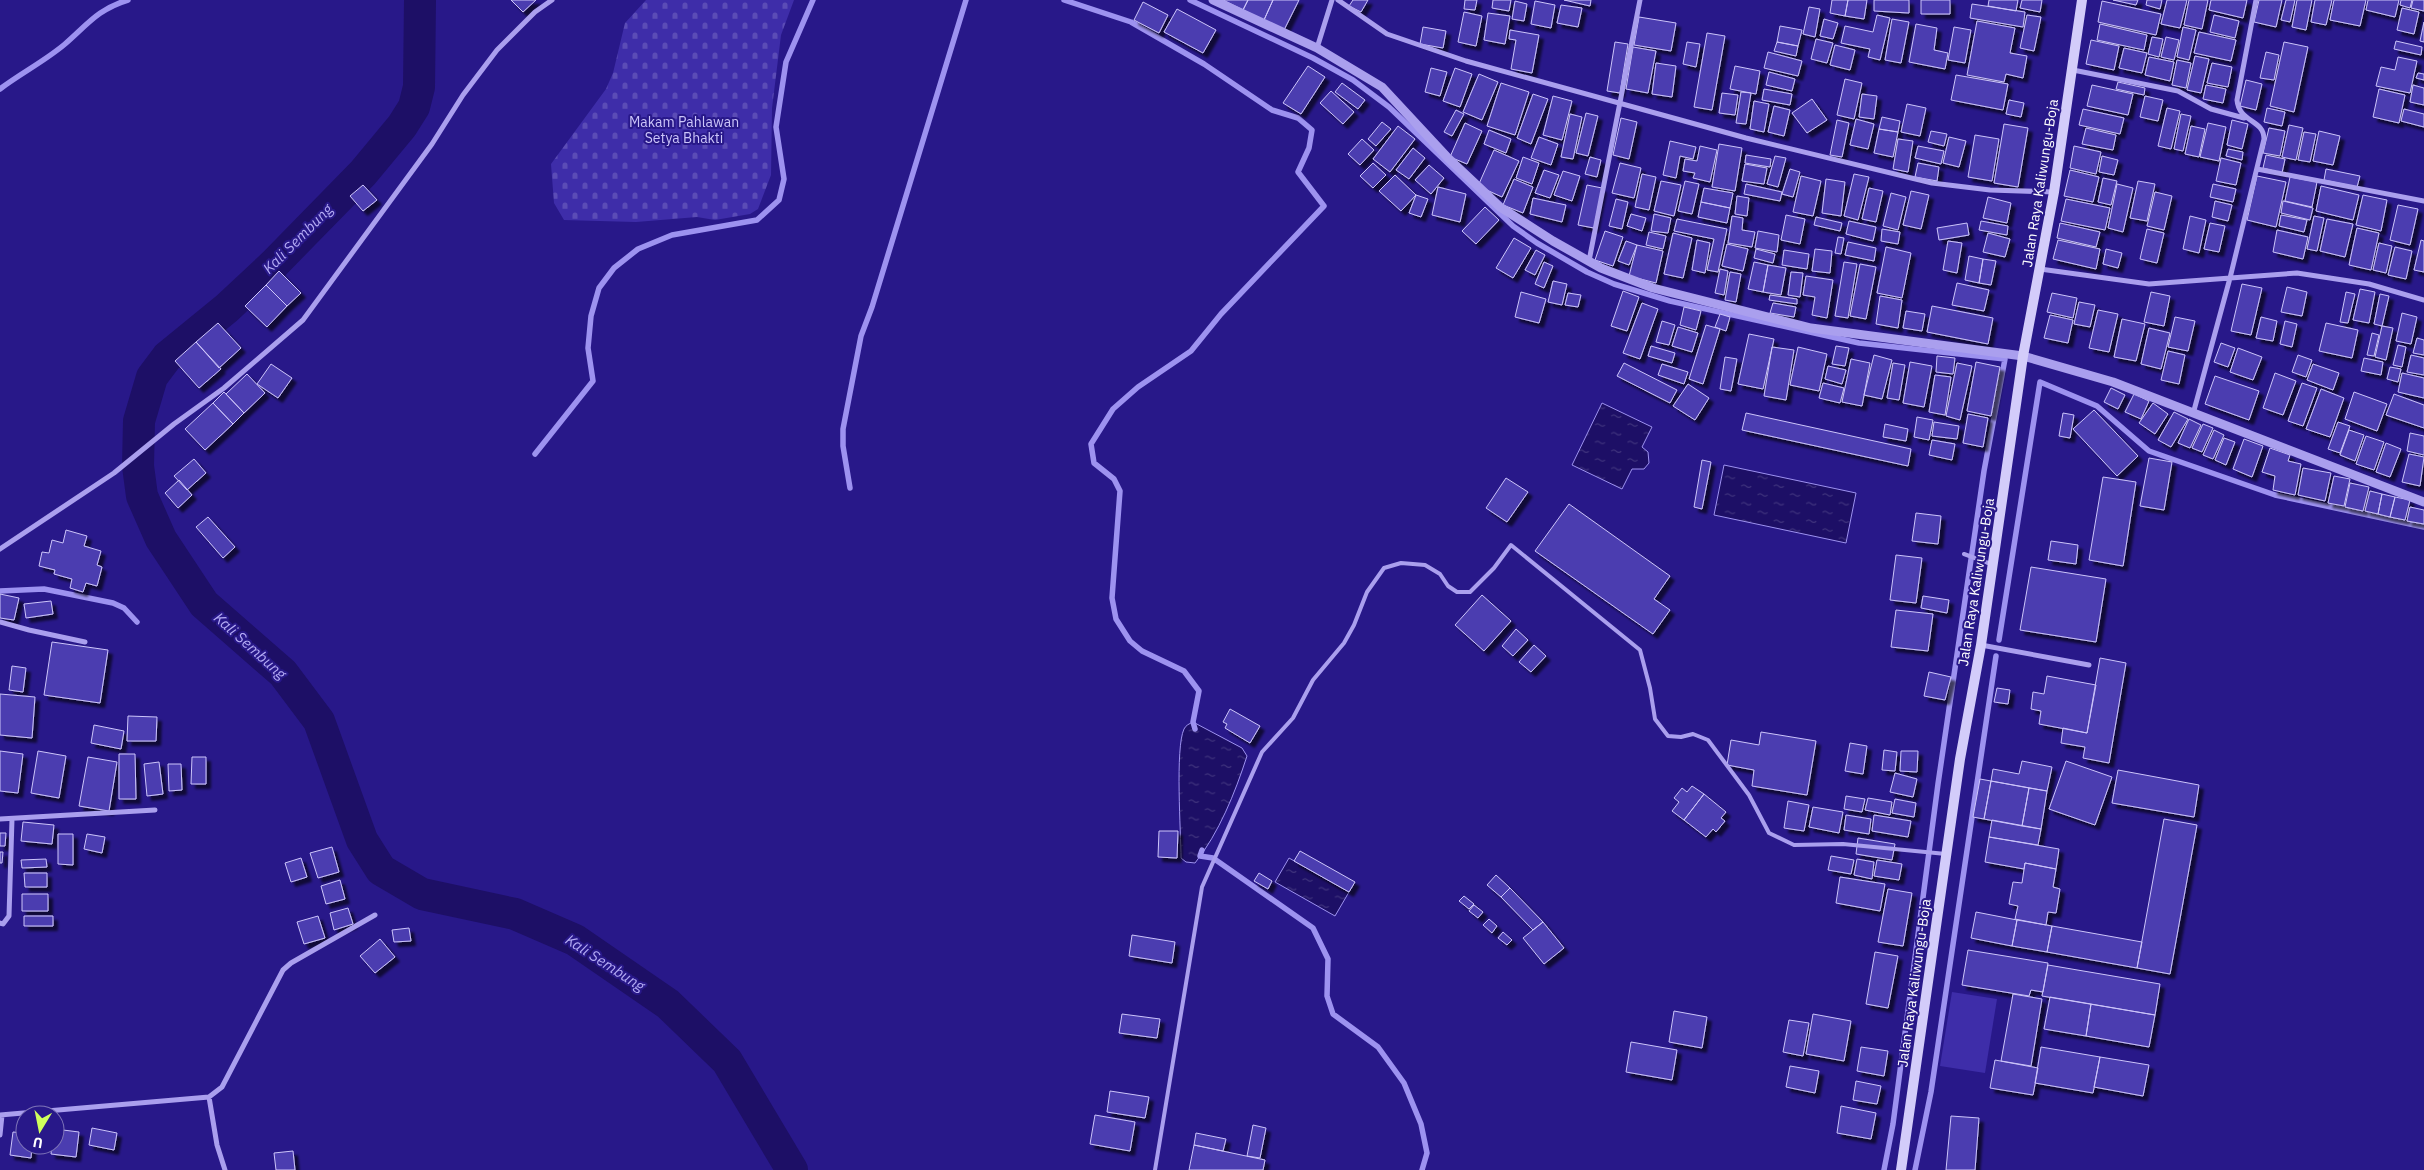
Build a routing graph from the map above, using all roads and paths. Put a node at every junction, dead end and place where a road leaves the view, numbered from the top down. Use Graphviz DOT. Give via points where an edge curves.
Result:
graph roads {
  1 [pos="552,0"];
  2 [pos="1212,0"];
  3 [pos="1332,0"];
  4 [pos="1338,0"];
  5 [pos="1640,0"];
  6 [pos="2082,0"];
  7 [pos="2256,0"];
  8 [pos="1317,48"];
  9 [pos="2073,70"];
  10 [pos="1621,102"];
  11 [pos="2246,119"];
  12 [pos="2257,169"];
  13 [pos="2054,192"];
  14 [pos="2424,201"];
  15 [pos="1588,261"];
  16 [pos="2040,269"];
  17 [pos="2230,278"];
  18 [pos="2424,300"];
  19 [pos="2022,356"];
  20 [pos="2193,414"];
  21 [pos="2424,502"];
  22 [pos="0,549"];
  23 [pos="1964,554"];
  24 [pos="1993,565"];
  25 [pos="0,622"];
  26 [pos="85,642"];
  27 [pos="1980,645"];
  28 [pos="2090,665"];
  29 [pos="155,810"];
  30 [pos="0,819"];
  31 [pos="12,819"];
  32 [pos="1946,854"];
  33 [pos="375,915"];
  34 [pos="0,923"];
  35 [pos="209,1097"];
  36 [pos="1,1115"];
  37 [pos="0,1134"];
  38 [pos="225,1170"];
  39 [pos="1155,1170"];
  40 [pos="1902,1170"];
  1 -- 22 [label="street" via="535,12 463,95 432,144 303,320 224,388 114,473"];
  2 -- 8 [label="street"];
  3 -- 8 [label="street"];
  4 -- 10 [label="street" via="1387,34 1466,61"];
  5 -- 10 [label="street"];
  6 -- 9 [label="main road, Jalan Raya Kaliwungu-Boja"];
  7 -- 11 [label="street" via="2237,100"];
  8 -- 15 [label="street" via="1382,87 1448,158 1500,207"];
  9 -- 11 [label="street" via="2178,91 2211,109"];
  9 -- 13 [label="main road, Jalan Raya Kaliwungu-Boja"];
  10 -- 13 [label="street" via="1802,152 1932,183 1990,190"];
  10 -- 15 [label="street"];
  11 -- 12 [label="street" via="2264,132"];
  12 -- 14 [label="street"];
  12 -- 17 [label="street"];
  13 -- 16 [label="main road, Jalan Raya Kaliwungu-Boja"];
  15 -- 19 [label="street" via="1653,288 1811,328"];
  16 -- 17 [label="street" via="2148,284"];
  16 -- 19 [label="main road, Jalan Raya Kaliwungu-Boja"];
  17 -- 18 [label="street" via="2297,273 2333,277"];
  17 -- 20 [label="street"];
  19 -- 20 [label="street" via="2113,382"];
  19 -- 24 [label="main road, Jalan Raya Kaliwungu-Boja"];
  20 -- 21 [label="street"];
  23 -- 24 [label="lane"];
  24 -- 27 [label="main road, Jalan Raya Kaliwungu-Boja"];
  25 -- 26 [label="street"];
  27 -- 28 [label="street"];
  27 -- 32 [label="main road, Jalan Raya Kaliwungu-Boja"];
  29 -- 31 [label="street"];
  30 -- 31 [label="street"];
  31 -- 34 [label="street" via="9,916 3,924"];
  32 -- 39 [label="lane" via="1844,844 1794,845 1769,833 1750,795 1708,740 1693,734 1668,736 1655,719 1640,650 1511,545 1470,592 1456,592 1440,574 1425,564 1401,563 1384,568 1367,592 1344,642 1313,680 1293,718 1262,752 1202,887"];
  32 -- 40 [label="main road, Jalan Raya Kaliwungu-Boja"];
  33 -- 35 [label="street" via="283,970 222,1087"];
  35 -- 36 [label="street"];
  35 -- 38 [label="street"];
  36 -- 37 [label="street"];
}
